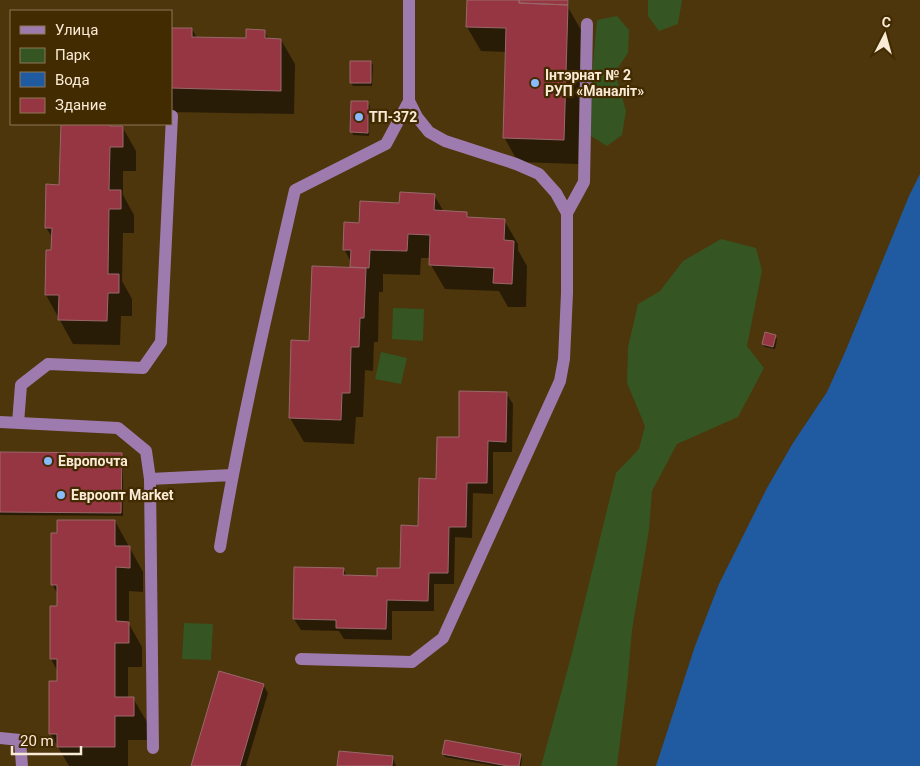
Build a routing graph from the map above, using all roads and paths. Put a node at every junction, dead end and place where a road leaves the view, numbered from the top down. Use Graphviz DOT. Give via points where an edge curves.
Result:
graph roads {
  1 [pos="409,0"];
  2 [pos="587,24"];
  3 [pos="409,101"];
  4 [pos="172,125"];
  5 [pos="567,213"];
  6 [pos="0,422"];
  7 [pos="18,422"];
  8 [pos="232,475"];
  9 [pos="150,479"];
  10 [pos="220,547"];
  11 [pos="301,659"];
  12 [pos="0,738"];
  13 [pos="153,748"];
  14 [pos="22,766"];
  1 -- 3 [label="street"];
  2 -- 5 [label="street" via="584,182"];
  3 -- 5 [label="street" via="429,132 445,141 539,174 556,193"];
  3 -- 8 [label="street" via="386,144 295,190"];
  4 -- 7 [label="street" via="161,342 143,368 48,364 21,385"];
  5 -- 11 [label="street" via="567,293 560,381 443,638 412,662"];
  6 -- 7 [label="street"];
  7 -- 9 [label="street" via="118,428 146,451"];
  8 -- 9 [label="street"];
  8 -- 10 [label="street"];
  9 -- 13 [label="street"];
  12 -- 14 [label="street" via="20,740"];
}
